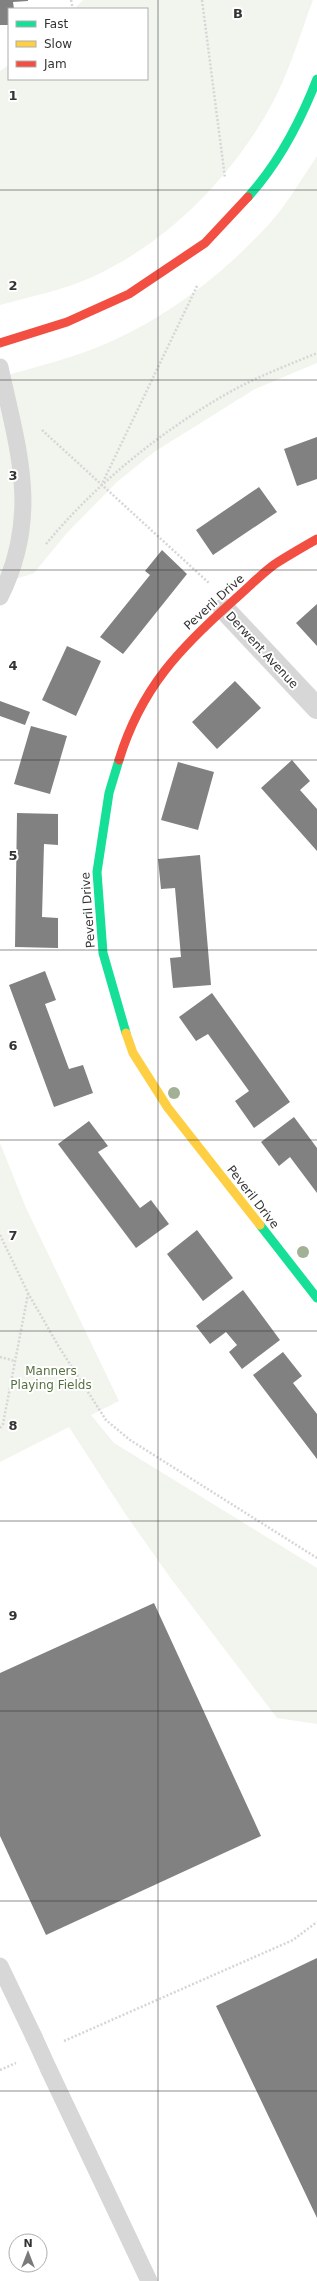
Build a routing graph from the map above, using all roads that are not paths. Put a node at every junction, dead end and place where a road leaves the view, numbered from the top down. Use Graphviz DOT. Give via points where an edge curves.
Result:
graph roads {
  1 [pos="317,79"];
  2 [pos="0,343"];
  3 [pos="0,367"];
  4 [pos="317,539"];
  5 [pos="0,597"];
  6 [pos="224,609"];
  7 [pos="317,708"];
  8 [pos="317,1298"];
  9 [pos="0,1966"];
  10 [pos="149,2281"];
  1 -- 2 [label="street" via="280,153 255,189 206,243 129,294 67,322"];
  3 -- 5 [label="lane" via="22,481 24,516 10,578"];
  4 -- 6 [label="street, Peveril Drive" via="274,565"];
  6 -- 7 [label="street, Derwent Avenue"];
  6 -- 8 [label="street, Peveril Drive" via="174,657 141,706 126,738 108,793 97,872 103,953 118,1011 133,1053 168,1108"];
  9 -- 10 [label="lane, bridge"];
}
